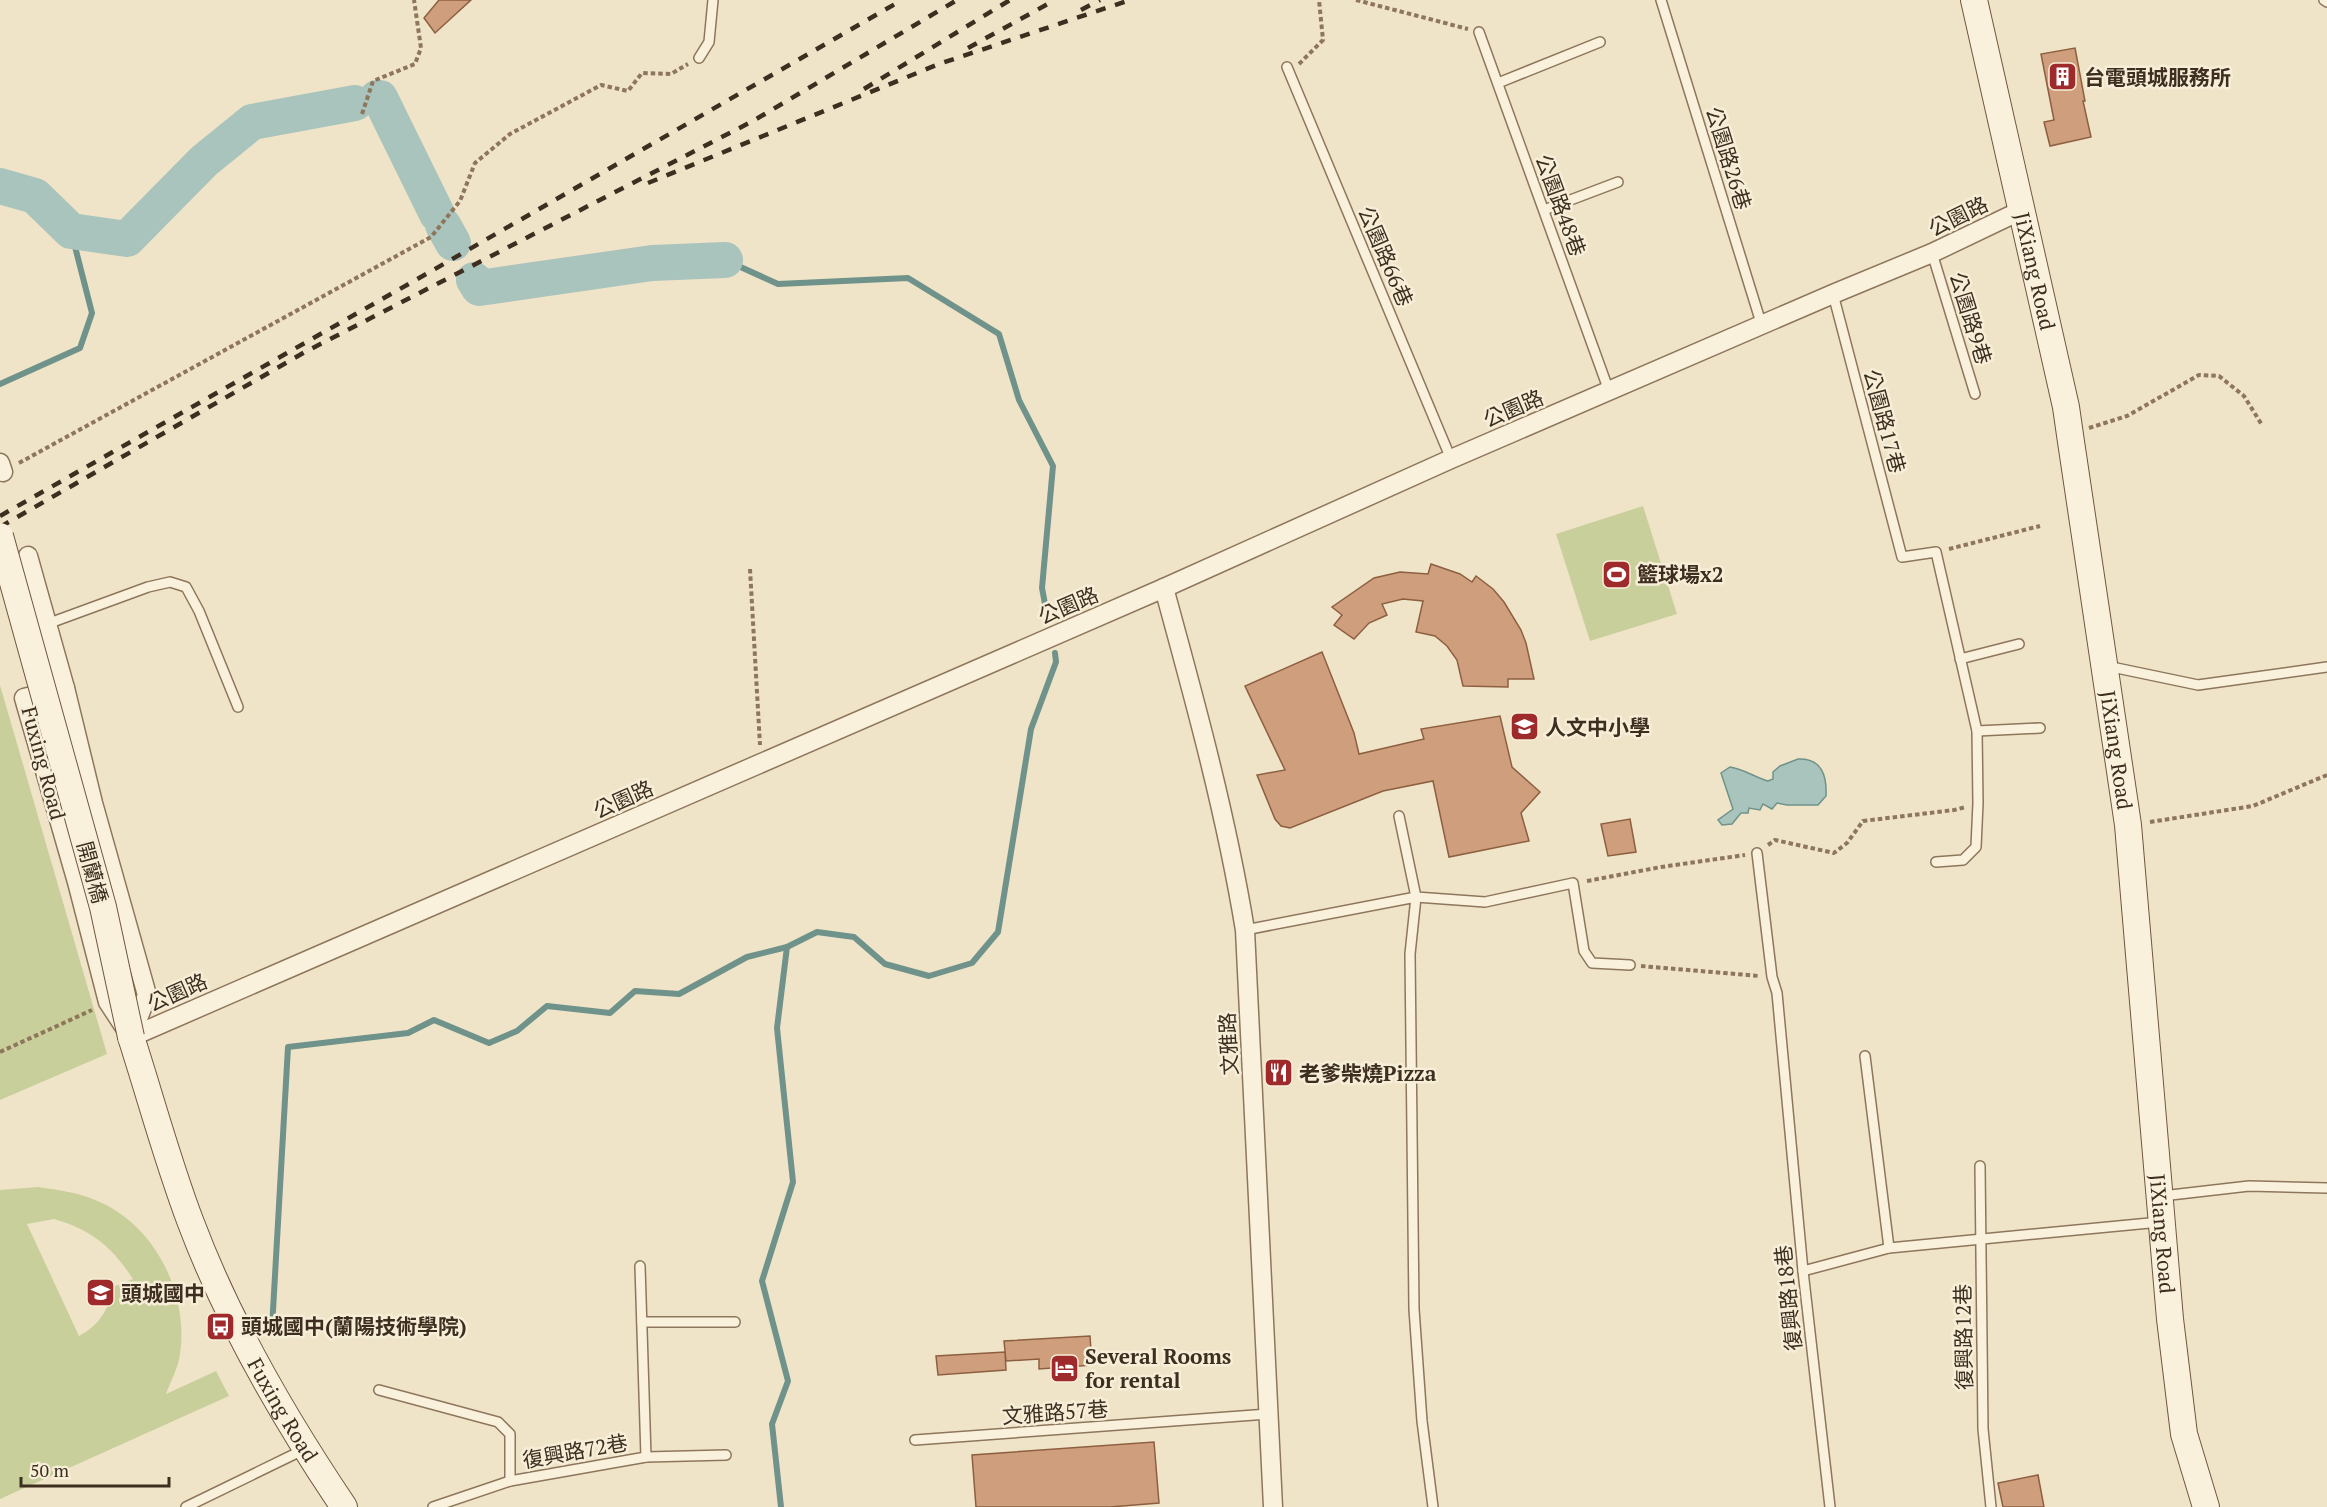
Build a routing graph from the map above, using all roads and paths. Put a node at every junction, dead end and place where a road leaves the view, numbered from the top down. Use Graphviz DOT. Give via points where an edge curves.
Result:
graph roads {
  1 [pos="414,0"];
  2 [pos="713,0"];
  3 [pos="1319,0"];
  4 [pos="1356,0"];
  5 [pos="1661,0"];
  6 [pos="1974,0"];
  7 [pos="1479,32"];
  8 [pos="1600,42"];
  9 [pos="699,58"];
  10 [pos="1287,67"];
  11 [pos="1498,83"];
  12 [pos="362,114"];
  13 [pos="1618,182"];
  14 [pos="1544,210"];
  15 [pos="2022,210"];
  16 [pos="1932,254"];
  17 [pos="1833,294"];
  18 [pos="1762,326"];
  19 [pos="1609,391"];
  20 [pos="1975,394"];
  21 [pos="2262,425"];
  22 [pos="2070,435"];
  23 [pos="1451,459"];
  24 [pos="1,467"];
  25 [pos="2040,526"];
  26 [pos="0,536"];
  27 [pos="1936,552"];
  28 [pos="28,556"];
  29 [pos="750,569"];
  30 [pos="1164,588"];
  31 [pos="47,624"];
  32 [pos="2019,644"];
  33 [pos="1960,659"];
  34 [pos="2105,665"];
  35 [pos="2327,667"];
  36 [pos="64,688"];
  37 [pos="238,707"];
  38 [pos="2040,728"];
  39 [pos="1977,731"];
  40 [pos="761,763"];
  41 [pos="2327,775"];
  42 [pos="1978,803"];
  43 [pos="1399,816"];
  44 [pos="2128,825"];
  45 [pos="1757,853"];
  46 [pos="1936,862"];
  47 [pos="1573,884"];
  48 [pos="1416,897"];
  49 [pos="1245,930"];
  50 [pos="1630,965"];
  51 [pos="1772,977"];
  52 [pos="108,1002"];
  53 [pos="131,1037"];
  54 [pos="0,1052"];
  55 [pos="1865,1056"];
  56 [pos="1980,1166"];
  57 [pos="2327,1188"];
  58 [pos="2159,1196"];
  59 [pos="2162,1221"];
  60 [pos="1980,1239"];
  61 [pos="1889,1248"];
  62 [pos="640,1266"];
  63 [pos="1803,1271"];
  64 [pos="642,1322"];
  65 [pos="735,1322"];
  66 [pos="379,1390"];
  67 [pos="1269,1414"];
  68 [pos="915,1440"];
  69 [pos="305,1449"];
  70 [pos="726,1455"];
  71 [pos="646,1457"];
  72 [pos="510,1481"];
  73 [pos="186,1507"];
  74 [pos="344,1507"];
  75 [pos="433,1507"];
  76 [pos="1273,1507"];
  77 [pos="1433,1507"];
  78 [pos="1830,1507"];
  79 [pos="1991,1507"];
  80 [pos="2206,1507"];
  1 -- 12 [label="path" via="421,48 415,64 373,81"];
  2 -- 9 [label="lane" via="710,42"];
  3 -- 10 [label="path" via="1323,40 1301,64"];
  4 -- 7 [label="path"];
  5 -- 18 [label="lane, 公園路26巷"];
  6 -- 15 [label="street, JiXiang Road"];
  7 -- 11 [label="lane, 公園路48巷"];
  8 -- 11 [label="lane"];
  9 -- 24 [label="path" via="671,74 642,73 628,91 601,85 510,134 475,163 460,201 431,237"];
  10 -- 23 [label="lane, 公園路66巷"];
  11 -- 14 [label="lane, 公園路48巷"];
  13 -- 14 [label="lane"];
  14 -- 19 [label="lane, 公園路48巷"];
  15 -- 16 [label="street, 公園路"];
  15 -- 22 [label="street, JiXiang Road"];
  16 -- 17 [label="street, 公園路"];
  16 -- 20 [label="lane, 公園路9巷"];
  17 -- 18 [label="street, 公園路"];
  17 -- 27 [label="lane, 公園路17巷" via="1902,557"];
  18 -- 19 [label="street, 公園路"];
  19 -- 23 [label="street, 公園路"];
  21 -- 22 [label="path" via="2244,396 2219,375 2199,375 2127,416"];
  22 -- 34 [label="street, JiXiang Road"];
  23 -- 30 [label="street, 公園路"];
  25 -- 27 [label="path"];
  26 -- 53 [label="street, 開蘭橋, bridge" via="103,907"];
  27 -- 33 [label="lane"];
  28 -- 31 [label="street"];
  29 -- 40 [label="path"];
  30 -- 40 [label="street, 公園路"];
  30 -- 49 [label="street, 文雅路" via="1195,697"];
  31 -- 36 [label="street"];
  31 -- 37 [label="lane" via="148,587 170,582 186,587"];
  32 -- 33 [label="lane"];
  33 -- 39 [label="lane"];
  34 -- 35 [label="lane" via="2198,685"];
  34 -- 44 [label="street, JiXiang Road"];
  36 -- 52 [label="street, Fuxing Road" via="24,698"];
  36 -- 53 [label="street, Fuxing Road" via="147,995"];
  38 -- 39 [label="lane"];
  39 -- 42 [label="lane"];
  40 -- 53 [label="street, 公園路"];
  41 -- 44 [label="path" via="2253,806"];
  42 -- 45 [label="path" via="1954,810 1863,821 1834,853 1775,840"];
  42 -- 46 [label="lane" via="1976,848 1963,860"];
  43 -- 48 [label="lane"];
  44 -- 58 [label="street, JiXiang Road"];
  45 -- 47 [label="path"];
  45 -- 51 [label="lane, 復興路18巷"];
  47 -- 48 [label="lane" via="1485,902"];
  47 -- 50 [label="lane" via="1584,951 1592,963"];
  48 -- 49 [label="lane"];
  48 -- 77 [label="lane" via="1410,954 1414,1309"];
  49 -- 67 [label="street, 文雅路"];
  50 -- 51 [label="path"];
  51 -- 63 [label="lane, 復興路18巷" via="1777,993"];
  52 -- 53 [label="street, Fuxing Road"];
  52 -- 54 [label="path"];
  53 -- 69 [label="street, Fuxing Road" via="191,1223 239,1333"];
  55 -- 61 [label="lane"];
  56 -- 60 [label="lane, 復興路12巷"];
  57 -- 58 [label="lane" via="2249,1186"];
  58 -- 59 [label="street, JiXiang Road"];
  59 -- 60 [label="lane"];
  59 -- 80 [label="street, JiXiang Road" via="2184,1434"];
  60 -- 61 [label="lane"];
  60 -- 79 [label="lane, 復興路12巷" via="1983,1429"];
  61 -- 63 [label="lane"];
  62 -- 64 [label="lane, 復興路72巷"];
  63 -- 78 [label="lane, 復興路18巷"];
  64 -- 65 [label="lane"];
  64 -- 71 [label="lane, 復興路72巷"];
  66 -- 72 [label="lane" via="498,1422 510,1434"];
  67 -- 68 [label="lane, 文雅路57巷"];
  67 -- 76 [label="street, 文雅路"];
  69 -- 73 [label="lane"];
  69 -- 74 [label="street, Fuxing Road"];
  70 -- 71 [label="lane"];
  71 -- 72 [label="lane, 復興路72巷"];
  72 -- 75 [label="lane, 復興路72巷"];
}
